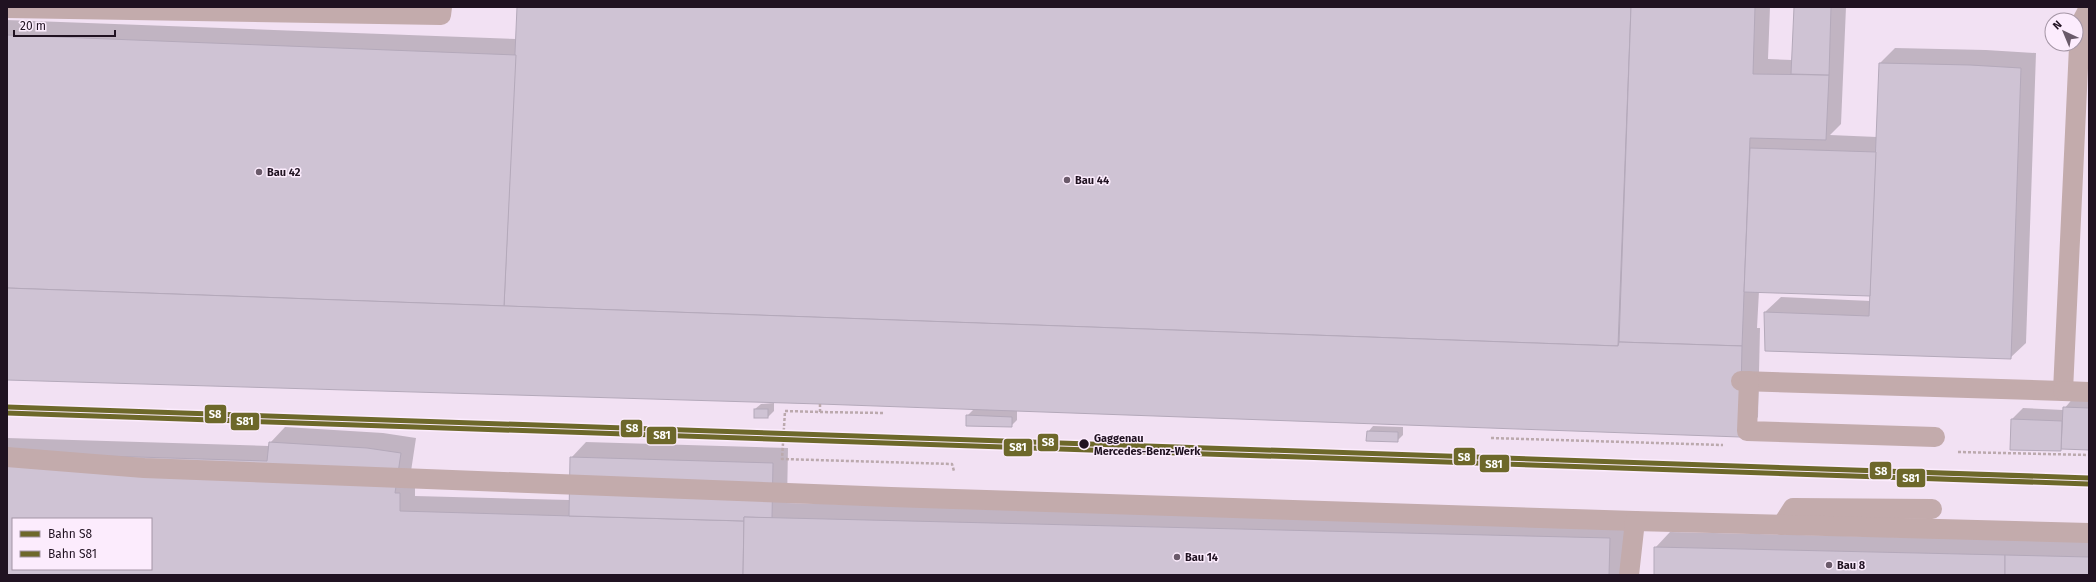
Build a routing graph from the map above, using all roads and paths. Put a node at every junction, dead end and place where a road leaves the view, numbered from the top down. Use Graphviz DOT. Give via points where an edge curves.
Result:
graph roads {
  1 [pos="442,7"];
  2 [pos="7,8"];
  3 [pos="2089,8"];
  4 [pos="2063,391"];
  5 [pos="2089,392"];
  6 [pos="820,404"];
  7 [pos="820,412"];
  8 [pos="883,413"];
  9 [pos="1935,437"];
  10 [pos="1491,438"];
  11 [pos="1546,440"];
  12 [pos="7,457"];
  13 [pos="954,472"];
  14 [pos="1932,509"];
  15 [pos="1635,520"];
  16 [pos="1782,525"];
  17 [pos="2089,533"];
  18 [pos="1629,575"];
  1 -- 2 [label="lane" via="441,15"];
  3 -- 4 [label="lane" via="2080,25"];
  4 -- 5 [label="lane"];
  4 -- 9 [label="lane" via="1745,381 1747,431"];
  6 -- 7 [label="path"];
  7 -- 8 [label="path"];
  7 -- 13 [label="path" via="785,411 782,459 952,464"];
  10 -- 11 [label="path"];
  12 -- 15 [label="lane" via="144,468 867,496"];
  14 -- 16 [label="lane" via="1793,508"];
  15 -- 16 [label="lane"];
  15 -- 18 [label="lane"];
  16 -- 17 [label="lane"];
}
